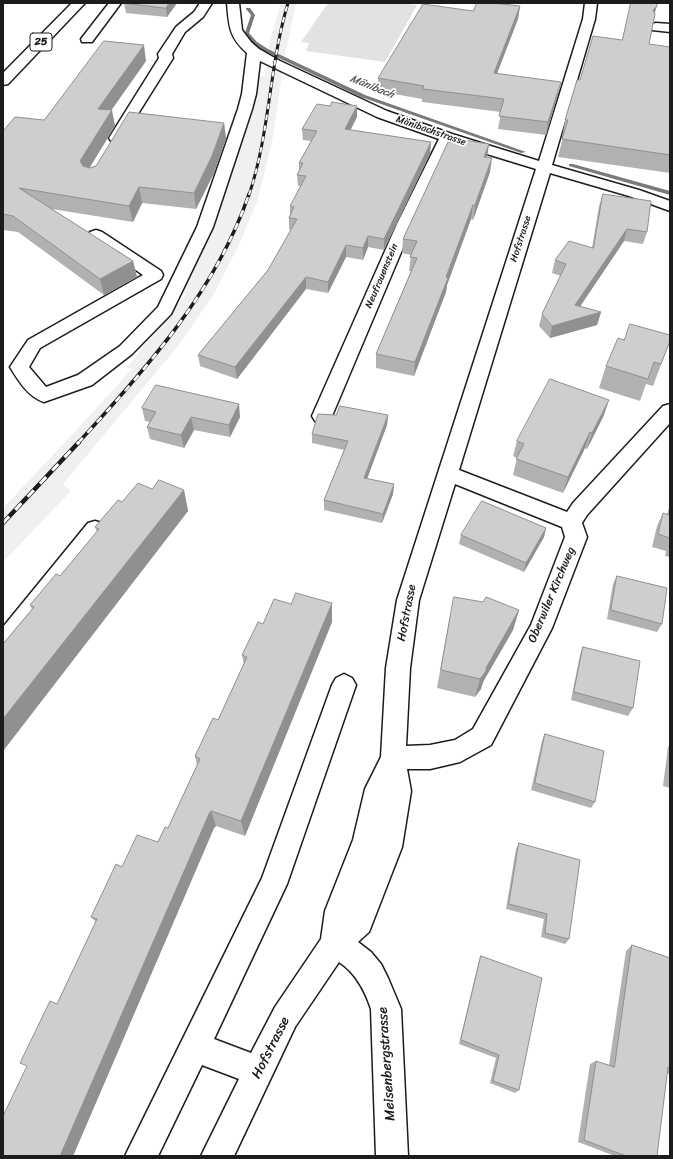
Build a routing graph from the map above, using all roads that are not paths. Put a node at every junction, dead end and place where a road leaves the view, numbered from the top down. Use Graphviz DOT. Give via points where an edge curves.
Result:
graph roads {
  1 [pos="78,3"];
  2 [pos="115,3"];
  3 [pos="206,3"];
  4 [pos="232,3"];
  5 [pos="591,3"];
  6 [pos="656,27"];
  7 [pos="670,28"];
  8 [pos="87,39"];
  9 [pos="254,52"];
  10 [pos="3,80"];
  11 [pos="448,137"];
  12 [pos="112,146"];
  13 [pos="544,167"];
  14 [pos="670,206"];
  15 [pos="96,235"];
  16 [pos="670,411"];
  17 [pos="322,416"];
  18 [pos="447,473"];
  19 [pos="571,522"];
  20 [pos="95,529"];
  21 [pos="3,644"];
  22 [pos="344,685"];
  23 [pos="392,758"];
  24 [pos="334,944"];
  25 [pos="195,1047"];
  26 [pos="258,1072"];
  27 [pos="141,1156"];
  28 [pos="217,1156"];
  29 [pos="392,1156"];
  1 -- 10 [label="street, 25"];
  2 -- 8 [label="street"];
  3 -- 12 [label="street" via="199,14 180,30 166,58"];
  4 -- 9 [label="street, Mänibachstrasse" via="236,30"];
  5 -- 13 [label="street, Hofstrasse" via="589,19"];
  6 -- 7 [label="street"];
  9 -- 11 [label="street, Mänibachstrasse" via="382,114"];
  9 -- 15 [label="street" via="246,109 205,227 165,310 126,350 85,380 44,395 35,388 19,367 34,344 155,275"];
  11 -- 13 [label="street, Mänibachstrasse"];
  11 -- 17 [label="street, Neufrauenstein" via="404,224"];
  13 -- 14 [label="street, Mänibachstrasse"];
  13 -- 18 [label="street, Hofstrasse"];
  16 -- 19 [label="street"];
  18 -- 19 [label="street"];
  18 -- 23 [label="street, Hofstrasse" via="408,600 398,668"];
  19 -- 23 [label="street, Oberwiler Kirchweg" via="576,538 542,628 482,737 460,750 430,756"];
  20 -- 21 [label="street"];
  22 -- 25 [label="street" via="273,884"];
  23 -- 24 [label="street, Hofstrasse" via="398,791 389,847 359,922"];
  24 -- 26 [label="street, Hofstrasse" via="286,1017"];
  24 -- 29 [label="street, Meisenbergstrasse" via="356,957 366,968 378,988 386,1009"];
  25 -- 26 [label="street"];
  25 -- 27 [label="street"];
  26 -- 28 [label="street, Hofstrasse"];
}
